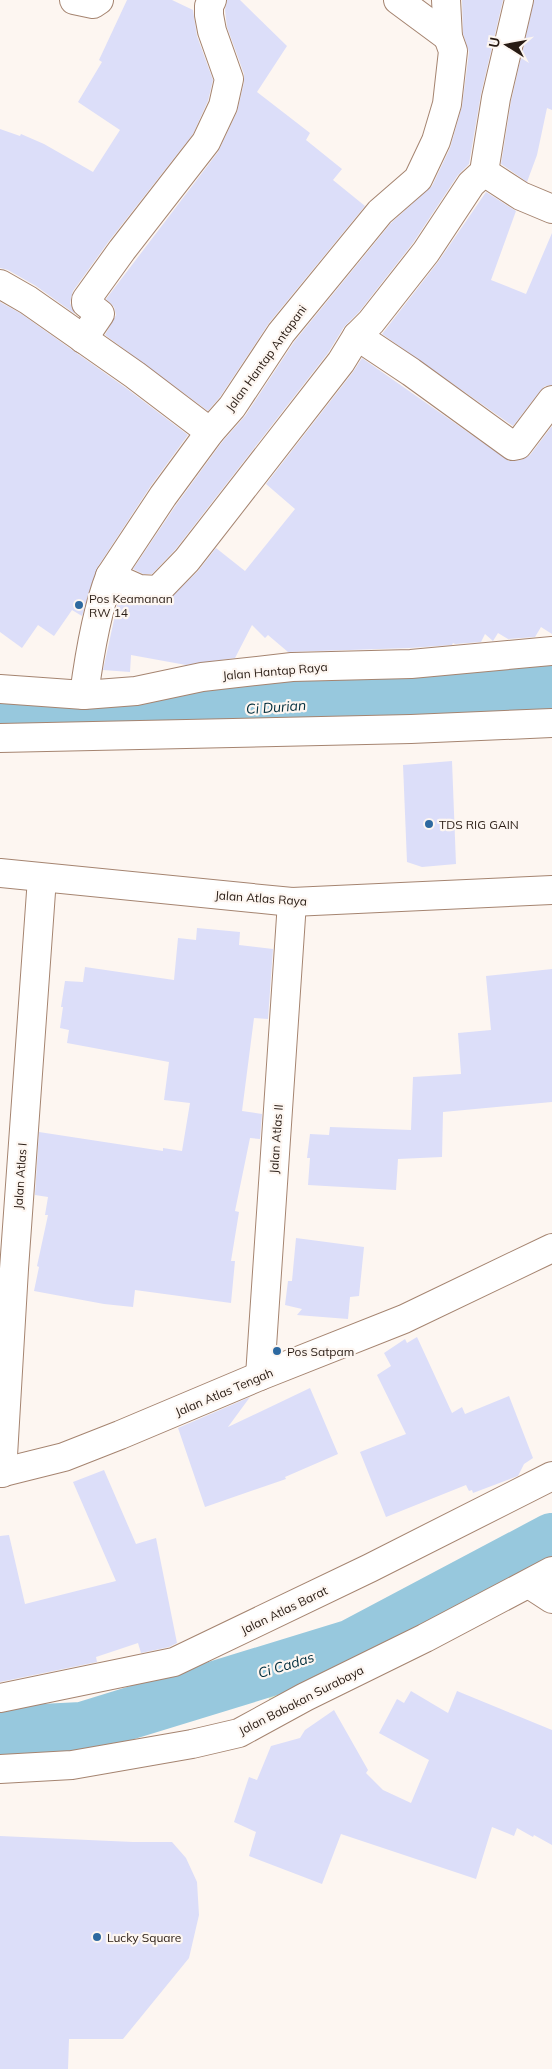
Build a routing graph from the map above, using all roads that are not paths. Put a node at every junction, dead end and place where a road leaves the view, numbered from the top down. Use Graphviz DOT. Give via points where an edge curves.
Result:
graph roads {
  1 [pos="74,0"];
  2 [pos="99,0"];
  3 [pos="212,0"];
  4 [pos="398,0"];
  5 [pos="446,0"];
  6 [pos="519,0"];
  7 [pos="448,37"];
  8 [pos="484,172"];
  9 [pos="552,209"];
  10 [pos="0,284"];
  11 [pos="357,336"];
  12 [pos="83,339"];
  13 [pos="552,400"];
  14 [pos="210,432"];
  15 [pos="110,576"];
  16 [pos="552,651"];
  17 [pos="0,689"];
  18 [pos="84,695"];
  19 [pos="552,723"];
  20 [pos="0,738"];
  21 [pos="0,873"];
  22 [pos="42,878"];
  23 [pos="552,890"];
  24 [pos="292,902"];
  25 [pos="552,1248"];
  26 [pos="260,1376"];
  27 [pos="1,1473"];
  28 [pos="552,1476"];
  29 [pos="552,1571"];
  30 [pos="529,1584"];
  31 [pos="552,1599"];
  32 [pos="0,1698"];
  33 [pos="0,1769"];
  1 -- 2 [label="street" via="93,4"];
  3 -- 12 [label="street" via="210,23 229,79 223,106 206,142 86,300 100,314"];
  4 -- 7 [label="street"];
  5 -- 7 [label="street, Jalan Hantap Antapani"];
  6 -- 8 [label="street" via="496,98"];
  7 -- 14 [label="street, Jalan Hantap Antapani" via="453,50 447,104 436,141 418,179 380,212 281,333 232,407"];
  8 -- 9 [label="street" via="520,196"];
  8 -- 11 [label="street" via="471,184 426,252"];
  10 -- 12 [label="street"];
  11 -- 13 [label="street" via="513,446 518,444"];
  11 -- 15 [label="street" via="341,362 187,560 158,590 139,589"];
  12 -- 14 [label="street"];
  14 -- 15 [label="street, Jalan Hantap Antapani"];
  15 -- 18 [label="street, Jalan Hantap Antapani"];
  16 -- 18 [label="street, Jalan Hantap Raya" via="411,664 292,667 202,677 136,691"];
  17 -- 18 [label="street, Jalan Hantap Raya"];
  19 -- 20 [label="street"];
  21 -- 22 [label="street, Jalan Atlas Raya"];
  22 -- 24 [label="street, Jalan Atlas Raya"];
  22 -- 27 [label="street, Jalan Atlas I"];
  23 -- 24 [label="street, Jalan Atlas Raya"];
  24 -- 26 [label="street, Jalan Atlas II"];
  25 -- 26 [label="street, Jalan Atlas Tengah" via="404,1319"];
  26 -- 27 [label="street, Jalan Atlas Tengah" via="72,1454"];
  28 -- 32 [label="street, Jalan Atlas Barat" via="174,1662"];
  29 -- 30 [label="street, Jalan Babakan Surabaya"];
  30 -- 31 [label="street"];
  30 -- 33 [label="street, Jalan Babakan Surabaya" via="239,1733 72,1765"];
}
